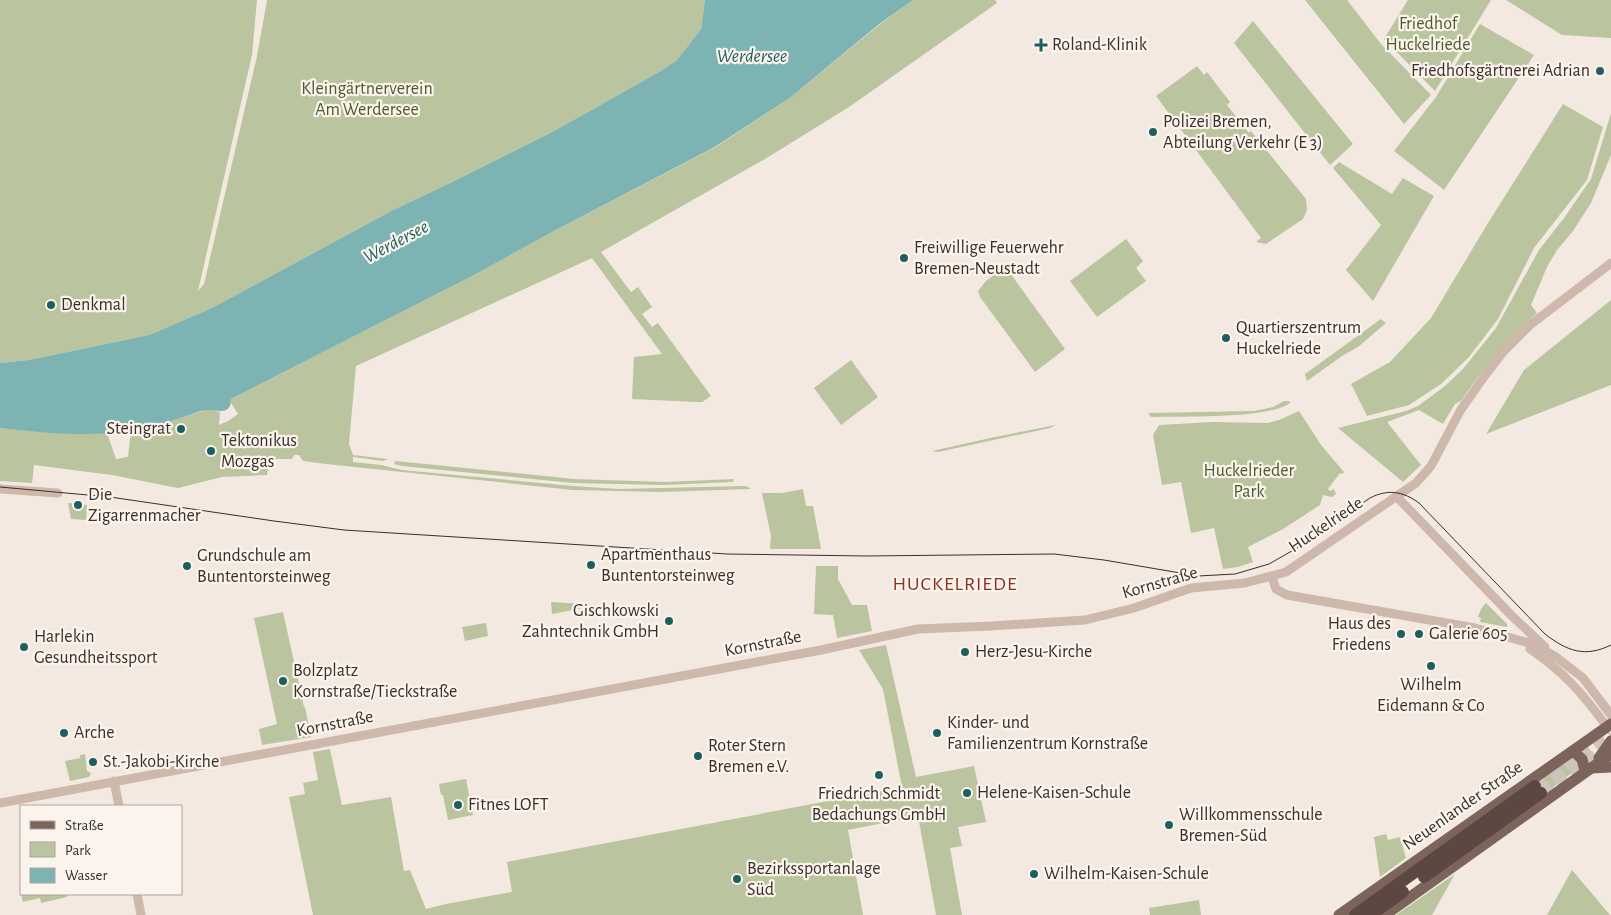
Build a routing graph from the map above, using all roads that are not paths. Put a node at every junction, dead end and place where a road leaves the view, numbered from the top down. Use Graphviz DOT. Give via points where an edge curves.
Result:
graph roads {
  1 [pos="1611,263"];
  2 [pos="0,489"];
  3 [pos="58,493"];
  4 [pos="1397,497"];
  5 [pos="1272,577"];
  6 [pos="1512,616"];
  7 [pos="1520,641"];
  8 [pos="1556,657"];
  9 [pos="1611,715"];
  10 [pos="1610,727"];
  11 [pos="1611,741"];
  12 [pos="1573,751"];
  13 [pos="1611,754"];
  14 [pos="1611,767"];
  15 [pos="1587,770"];
  16 [pos="114,781"];
  17 [pos="0,803"];
  18 [pos="119,805"];
  19 [pos="136,895"];
  20 [pos="141,915"];
  21 [pos="1339,915"];
  22 [pos="1355,915"];
  23 [pos="1371,915"];
  24 [pos="1386,915"];
  1 -- 4 [label="street, Huckelriede" via="1530,325 1509,346 1460,411 1426,472"];
  2 -- 3 [label="street"];
  4 -- 5 [label="street, Huckelriede" via="1286,572"];
  4 -- 6 [label="street"];
  5 -- 7 [label="street" via="1276,589 1287,594 1475,628"];
  5 -- 16 [label="street, Kornstraße" via="1229,586 1191,588 1134,608 1077,621 914,629 820,650"];
  6 -- 7 [label="street"];
  6 -- 8 [label="street"];
  7 -- 8 [label="street" via="1533,644"];
  7 -- 10 [label="street" via="1567,677"];
  8 -- 9 [label="street" via="1586,681"];
  10 -- 12 [label="main road, Neuenlander Straße"];
  11 -- 15 [label="main road"];
  12 -- 15 [label="main road"];
  12 -- 21 [label="main road, Neuenlander Straße"];
  13 -- 15 [label="main road"];
  14 -- 15 [label="main road"];
  15 -- 24 [label="main road"];
  16 -- 17 [label="street, Kornstraße"];
  16 -- 18 [label="street"];
  19 -- 20 [label="street"];
  22 -- 23 [label="highway, Neuenlander Straße" via="1538,789"];
}
